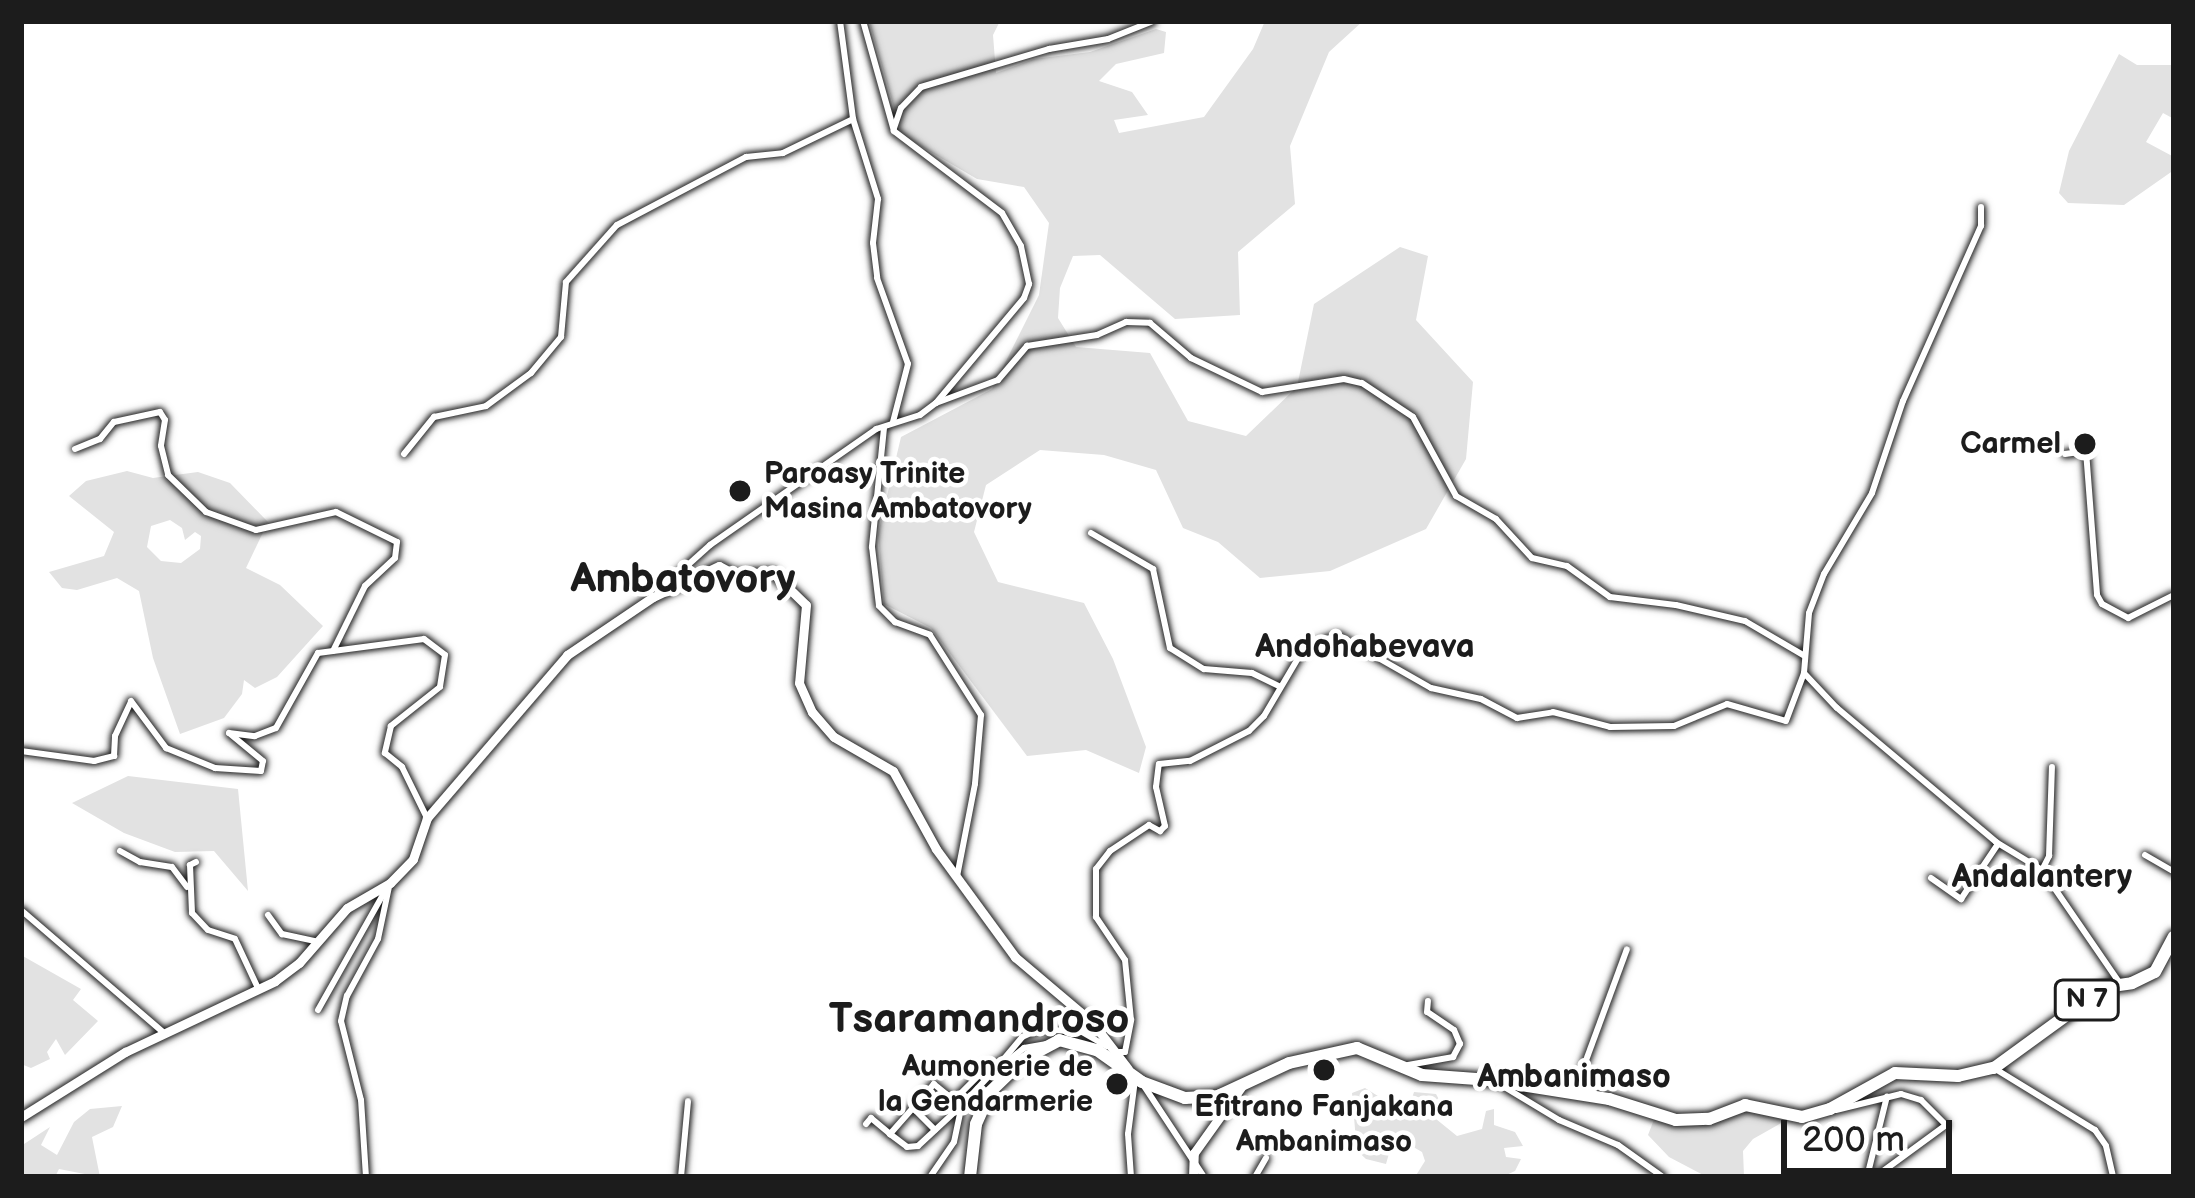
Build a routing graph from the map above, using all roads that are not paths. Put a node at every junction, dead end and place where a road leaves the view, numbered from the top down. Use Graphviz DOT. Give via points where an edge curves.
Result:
graph roads {
  1 [pos="840,21"];
  2 [pos="863,21"];
  3 [pos="1153,21"];
  4 [pos="853,119"];
  5 [pos="894,131"];
  6 [pos="1981,207"];
  7 [pos="936,403"];
  8 [pos="893,422"];
  9 [pos="884,428"];
  10 [pos="75,449"];
  11 [pos="404,454"];
  12 [pos="2065,454"];
  13 [pos="1091,533"];
  14 [pos="2174,595"];
  15 [pos="652,597"];
  16 [pos="333,651"];
  17 [pos="1805,656"];
  18 [pos="1804,673"];
  19 [pos="1279,686"];
  20 [pos="21,752"];
  21 [pos="2052,767"];
  22 [pos="427,818"];
  23 [pos="1998,844"];
  24 [pos="120,851"];
  25 [pos="2145,855"];
  26 [pos="196,862"];
  27 [pos="2042,870"];
  28 [pos="2174,872"];
  29 [pos="957,877"];
  30 [pos="1931,878"];
  31 [pos="390,883"];
  32 [pos="189,890"];
  33 [pos="21,910"];
  34 [pos="268,915"];
  35 [pos="2174,937"];
  36 [pos="315,941"];
  37 [pos="1627,949"];
  38 [pos="2119,982"];
  39 [pos="258,988"];
  40 [pos="1428,1001"];
  41 [pos="318,1010"];
  42 [pos="165,1034"];
  43 [pos="1049,1044"];
  44 [pos="1114,1055"];
  45 [pos="1404,1066"];
  46 [pos="1994,1068"];
  47 [pos="1135,1076"];
  48 [pos="1490,1080"];
  49 [pos="1241,1087"];
  50 [pos="1574,1093"];
  51 [pos="1887,1096"];
  52 [pos="688,1101"];
  53 [pos="958,1103"];
  54 [pos="913,1108"];
  55 [pos="1830,1109"];
  56 [pos="21,1117"];
  57 [pos="866,1124"];
  58 [pos="935,1130"];
  59 [pos="890,1134"];
  60 [pos="1266,1158"];
  61 [pos="1191,1164"];
  62 [pos="366,1177"];
  63 [pos="681,1177"];
  64 [pos="930,1177"];
  65 [pos="970,1177"];
  66 [pos="1131,1177"];
  67 [pos="1193,1177"];
  68 [pos="1204,1177"];
  69 [pos="1255,1177"];
  70 [pos="1663,1177"];
  71 [pos="1871,1177"];
  72 [pos="2113,1177"];
  1 -- 4 [label="street"];
  2 -- 5 [label="street"];
  3 -- 5 [label="street" via="921,87 901,108"];
  4 -- 8 [label="street" via="878,199 878,278 908,364"];
  4 -- 11 [label="street" via="783,153 746,157 617,226 566,282 561,338 531,373 486,406 434,417"];
  5 -- 7 [label="street" via="1002,213 1029,275 1024,298"];
  6 -- 17 [label="street" via="1981,226 1871,493 1824,574"];
  7 -- 8 [label="street"];
  7 -- 17 [label="street" via="998,380 1027,346 1126,322 1150,323 1191,358 1262,392 1362,383 1412,417 1456,496 1496,519 1532,558 1568,566 1610,597 1745,621"];
  8 -- 9 [label="street"];
  9 -- 15 [label="street" via="710,545"];
  9 -- 29 [label="street" via="872,547 879,605 895,622 930,635 981,715"];
  10 -- 16 [label="street" via="100,439 114,422 160,412 168,475 206,512 256,530 336,512 397,542 395,558 365,586"];
  12 -- 14 [label="street" via="2086,451 2102,604 2128,618"];
  13 -- 19 [label="street" via="1153,569 1171,649 1204,669 1252,673"];
  15 -- 22 [label="street" via="534,687"];
  15 -- 29 [label="street" via="719,566 734,574 772,572 792,589 806,605 800,683 808,706 834,737 893,771"];
  16 -- 20 [label="street" via="318,653 269,734 230,731 263,761 262,771 214,768 166,748 131,700 114,756"];
  16 -- 22 [label="street" via="424,639 445,655 440,687 386,736 385,753 402,767"];
  17 -- 18 [label="street"];
  18 -- 19 [label="street" via="1786,721 1727,704 1690,722 1640,728 1553,712 1517,718 1481,699 1431,688 1338,635 1304,648"];
  18 -- 23 [label="street"];
  19 -- 44 [label="street" via="1249,731 1190,761 1159,764 1165,826 1149,825 1096,868 1096,916 1125,960 1131,1020 1125,1052"];
  21 -- 27 [label="street"];
  22 -- 31 [label="street" via="418,850"];
  23 -- 27 [label="street"];
  23 -- 30 [label="street" via="1961,899"];
  24 -- 32 [label="street" via="172,867"];
  25 -- 28 [label="street"];
  26 -- 32 [label="street"];
  27 -- 38 [label="street"];
  29 -- 44 [label="street" via="1015,957 1078,1010"];
  31 -- 36 [label="street" via="347,908"];
  31 -- 41 [label="street"];
  31 -- 62 [label="street" via="377,939 341,1021 361,1100"];
  32 -- 39 [label="street" via="192,914 235,939"];
  33 -- 42 [label="street"];
  34 -- 36 [label="street" via="282,934"];
  35 -- 38 [label="main road, N 7" via="2155,972"];
  36 -- 39 [label="street" via="299,963"];
  37 -- 50 [label="street"];
  38 -- 46 [label="main road, N 7"];
  39 -- 42 [label="street"];
  40 -- 45 [label="street" via="1427,1012 1460,1044 1453,1057"];
  42 -- 56 [label="street"];
  43 -- 44 [label="main road, N 7"];
  43 -- 53 [label="street" via="1024,1048"];
  43 -- 65 [label="main road" via="990,1092 976,1124"];
  44 -- 47 [label="main road, N 7"];
  44 -- 53 [label="street" via="1082,1032 1039,1029 984,1070"];
  45 -- 48 [label="main road, N 7" via="1436,1078"];
  45 -- 49 [label="main road, N 7" via="1373,1051 1333,1050"];
  46 -- 55 [label="main road, N 7" via="1958,1076 1894,1073"];
  46 -- 72 [label="street" via="2096,1130"];
  47 -- 49 [label="main road, N 7" via="1185,1098"];
  47 -- 61 [label="street"];
  47 -- 66 [label="street"];
  48 -- 50 [label="main road, N 7"];
  48 -- 70 [label="street"];
  49 -- 61 [label="street"];
  50 -- 55 [label="main road, N 7" via="1676,1120 1709,1119 1745,1105 1789,1115"];
  51 -- 55 [label="street"];
  51 -- 71 [label="street"];
  51 -- 71 [label="street" via="1921,1100 1945,1129"];
  52 -- 63 [label="street"];
  53 -- 54 [label="street" via="934,1084"];
  53 -- 58 [label="street"];
  53 -- 64 [label="street" via="954,1142"];
  54 -- 58 [label="street"];
  54 -- 59 [label="street"];
  57 -- 59 [label="street" via="872,1118"];
  58 -- 59 [label="street" via="914,1148"];
  60 -- 69 [label="street"];
  61 -- 67 [label="street"];
  61 -- 68 [label="street"];
}
